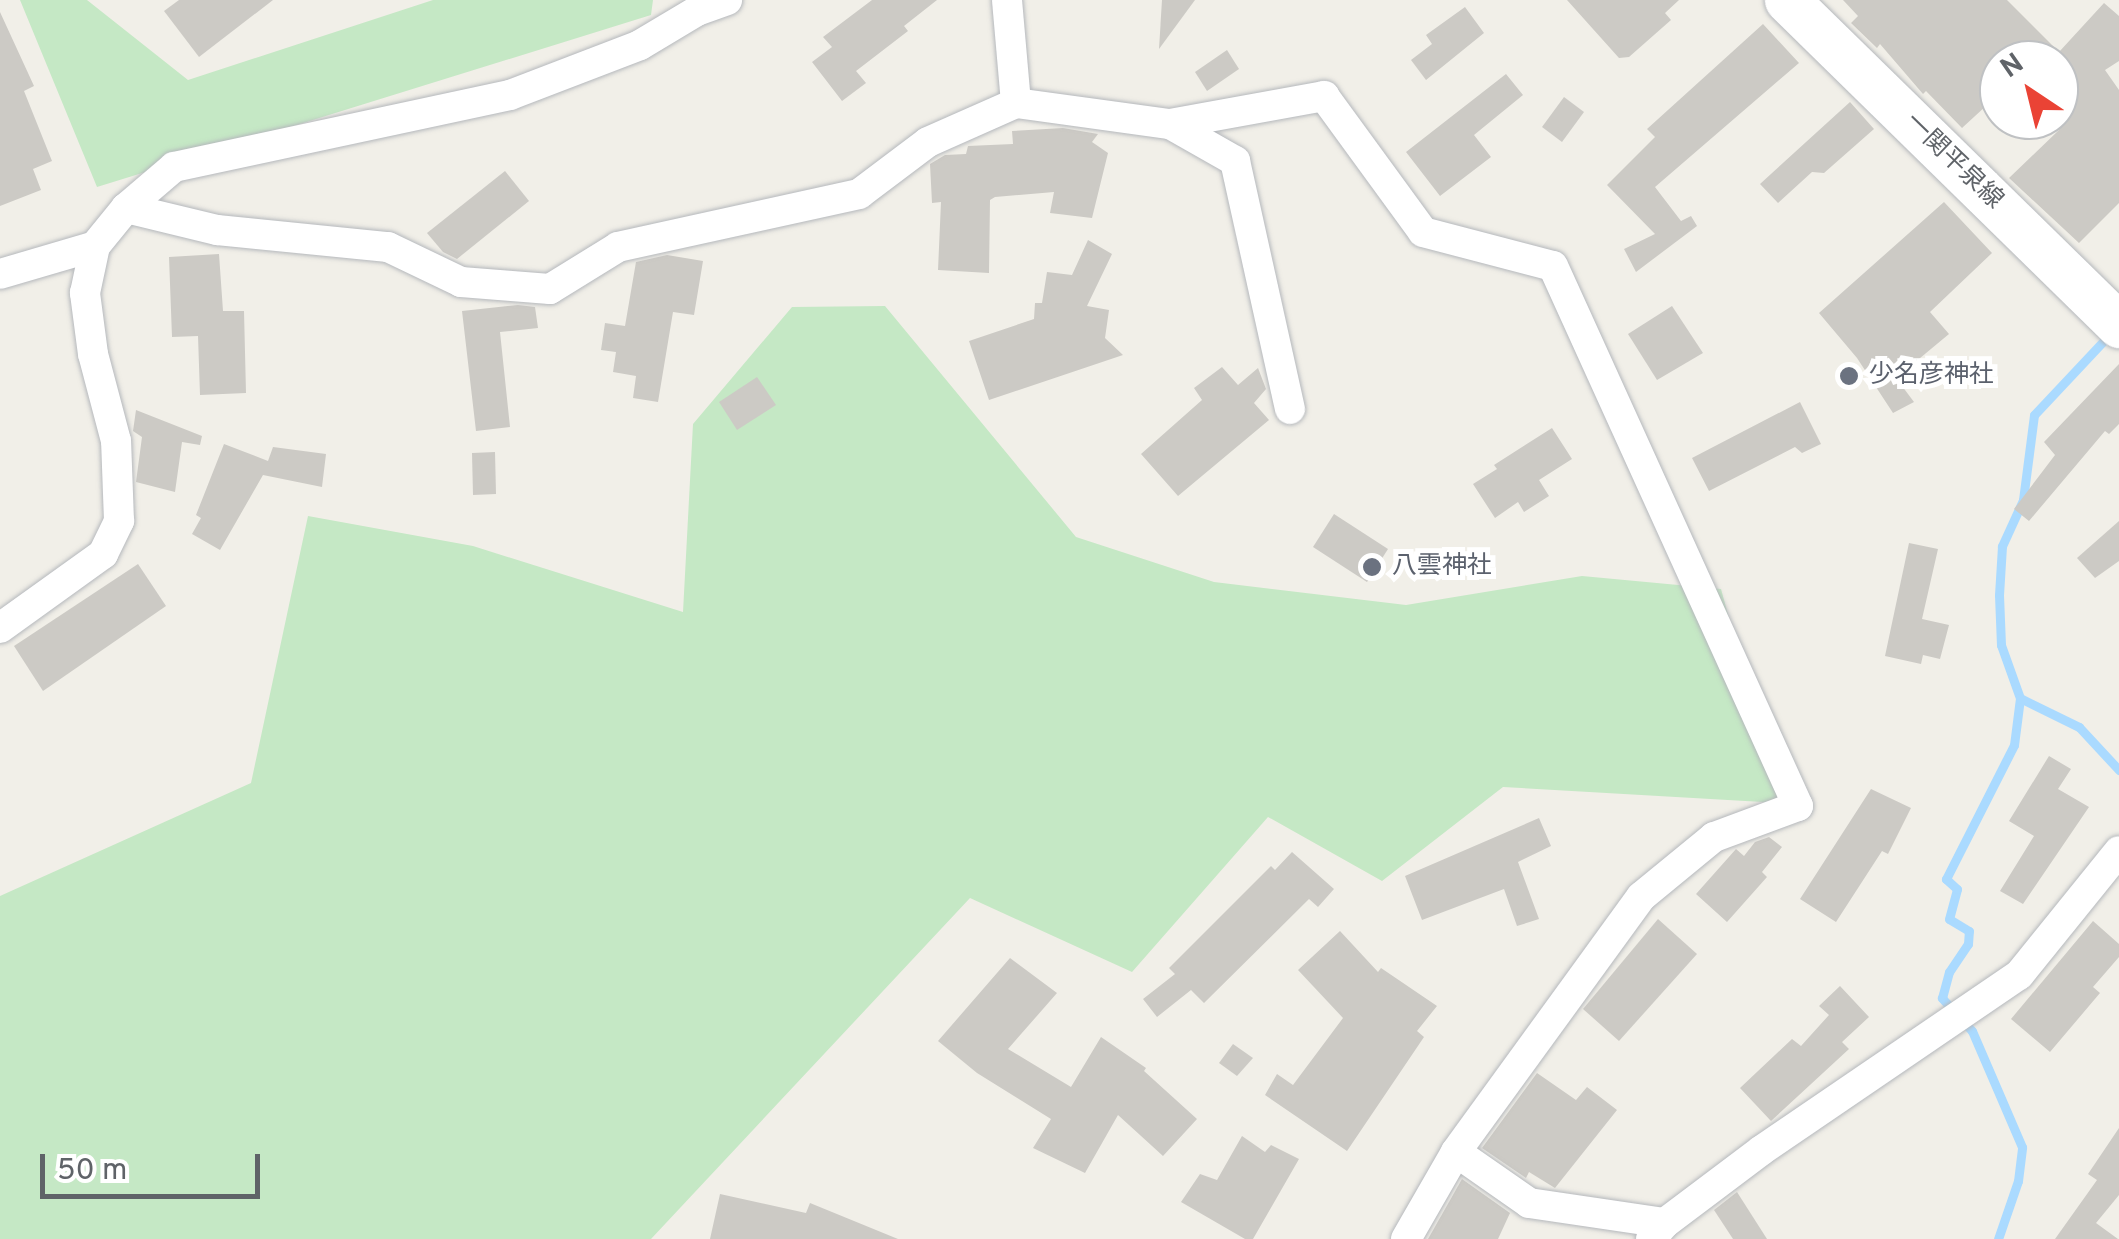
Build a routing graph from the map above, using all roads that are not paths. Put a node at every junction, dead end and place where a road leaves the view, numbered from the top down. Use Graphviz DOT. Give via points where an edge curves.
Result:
graph roads {
  1 [pos="727,0"];
  2 [pos="1007,0"];
  3 [pos="1787,0"];
  4 [pos="695,5"];
  5 [pos="1016,102"];
  6 [pos="1170,124"];
  7 [pos="126,208"];
  8 [pos="95,246"];
  9 [pos="0,274"];
  10 [pos="2112,318"];
  11 [pos="1290,410"];
  12 [pos="0,628"];
  13 [pos="2119,851"];
  14 [pos="1456,1152"];
  15 [pos="1658,1231"];
  16 [pos="1406,1239"];
  1 -- 4 [label="street"];
  2 -- 5 [label="street"];
  3 -- 10 [label="main road, 一関平泉線"];
  4 -- 7 [label="street" via="640,45 510,95 174,167"];
  5 -- 6 [label="street"];
  5 -- 7 [label="street" via="928,142 859,194 618,248 550,289 461,282 388,246 217,230"];
  6 -- 11 [label="street" via="1235,161"];
  6 -- 14 [label="street" via="1324,96 1423,232 1553,266 1798,806 1714,837 1640,897"];
  7 -- 8 [label="street"];
  8 -- 9 [label="street"];
  8 -- 12 [label="street" via="85,292 116,441 119,521 104,554"];
  13 -- 15 [label="street" via="2018,975 1762,1150"];
  14 -- 15 [label="street" via="1528,1202"];
  14 -- 16 [label="street"];
}
